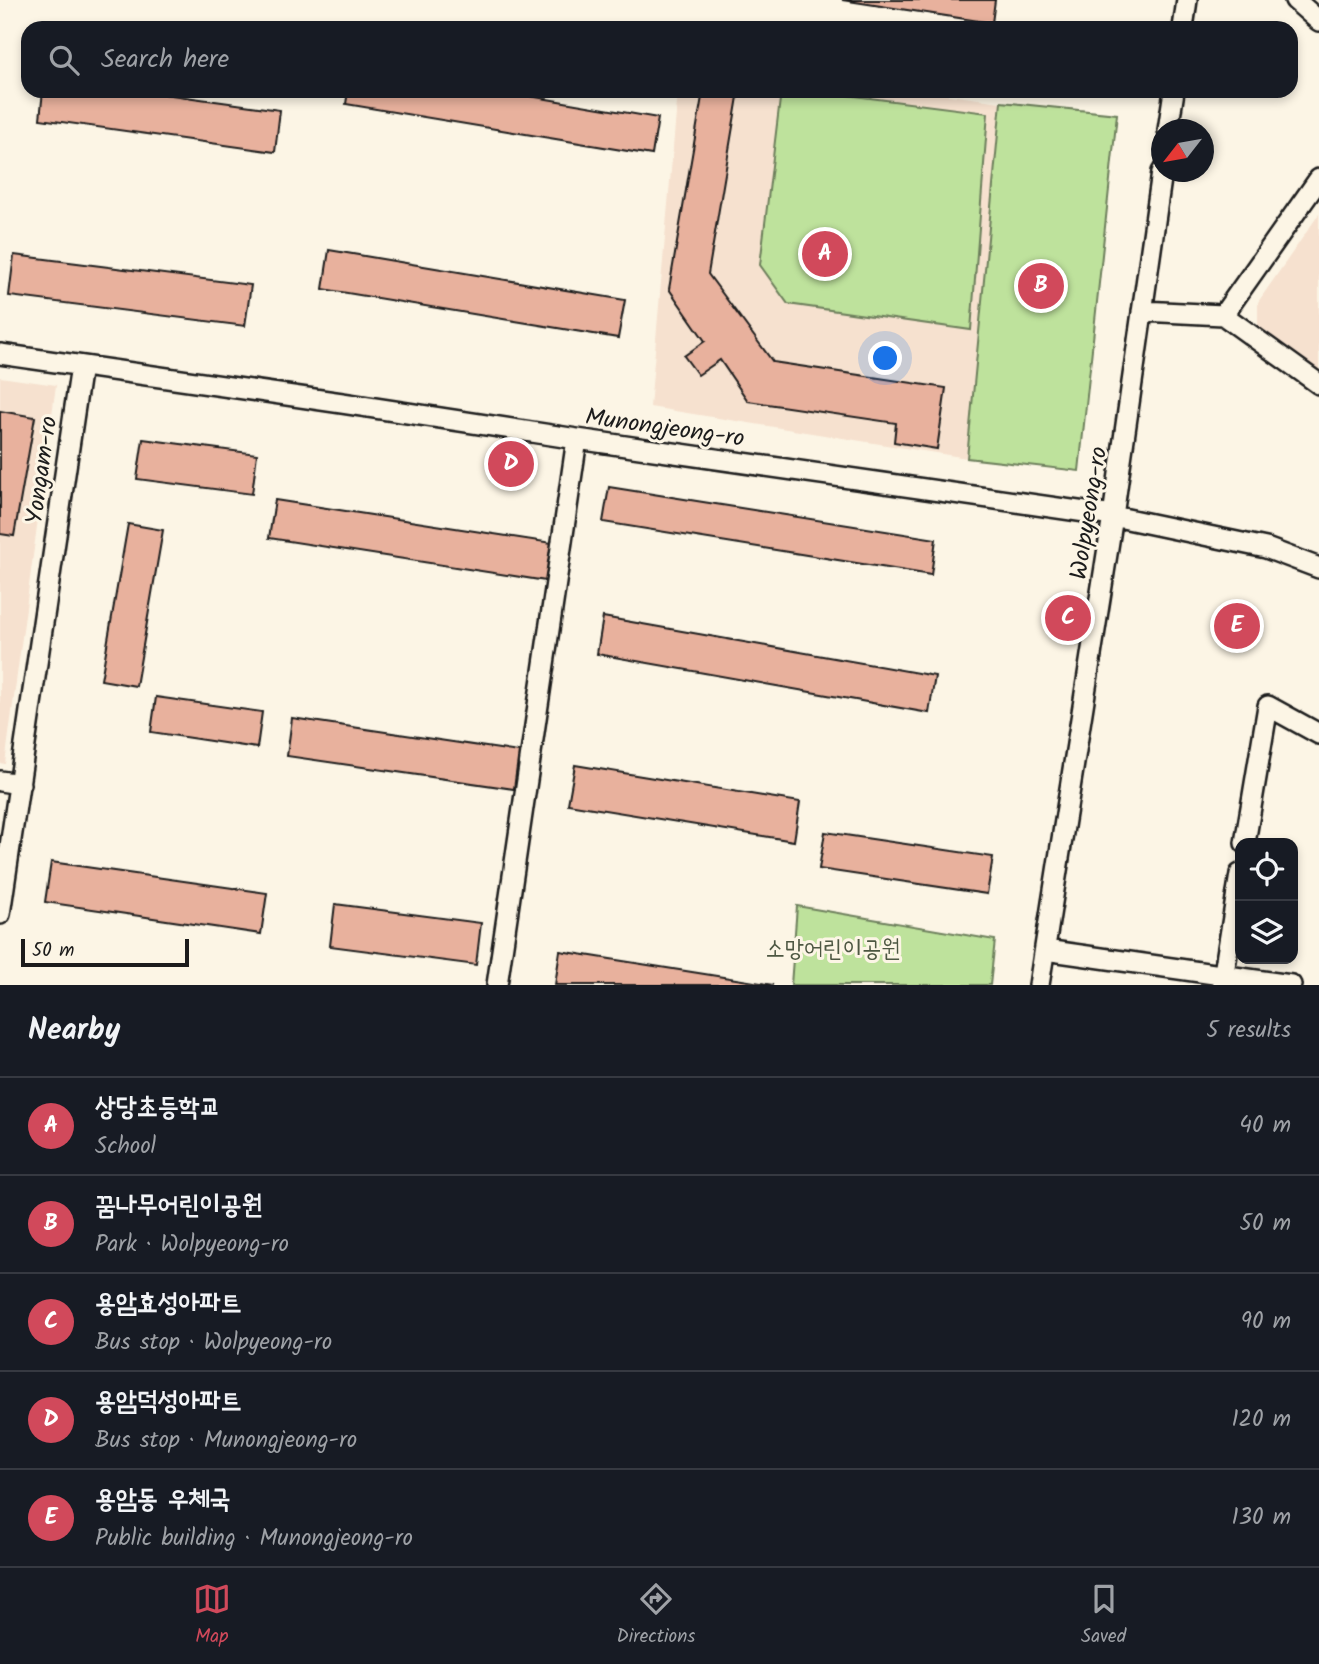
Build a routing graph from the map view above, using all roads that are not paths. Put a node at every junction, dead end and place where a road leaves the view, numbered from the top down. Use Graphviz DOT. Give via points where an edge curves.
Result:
graph roads {
  1 [pos="1187,0"];
  2 [pos="1295,0"];
  3 [pos="1184,21"];
  4 [pos="1319,21"];
  5 [pos="1173,98"];
  6 [pos="1170,119"];
  7 [pos="1319,179"];
  8 [pos="1161,182"];
  9 [pos="1142,311"];
  10 [pos="1223,315"];
  11 [pos="0,354"];
  12 [pos="80,366"];
  13 [pos="1319,384"];
  14 [pos="578,439"];
  15 [pos="1113,516"];
  16 [pos="1319,568"];
  17 [pos="1319,734"];
  18 [pos="0,781"];
  19 [pos="20,784"];
  20 [pos="1246,838"];
  21 [pos="1236,901"];
  22 [pos="0,914"];
  23 [pos="1045,950"];
  24 [pos="1223,980"];
  25 [pos="497,985"];
  26 [pos="1039,985"];
  27 [pos="1291,985"];
  1 -- 3 [label="street"];
  2 -- 4 [label="street"];
  5 -- 6 [label="street"];
  7 -- 10 [label="street"];
  8 -- 9 [label="street, Wolpyeong-ro"];
  9 -- 10 [label="street"];
  9 -- 15 [label="street, Wolpyeong-ro"];
  10 -- 13 [label="street"];
  11 -- 12 [label="street, Munongjeong-ro"];
  12 -- 14 [label="street, Munongjeong-ro"];
  12 -- 19 [label="street, Yongam-ro"];
  14 -- 15 [label="street, Munongjeong-ro"];
  14 -- 25 [label="street"];
  15 -- 16 [label="street, Munongjeong-ro" via="1266,548"];
  15 -- 23 [label="street, Wolpyeong-ro"];
  17 -- 20 [label="street" via="1268,706"];
  18 -- 19 [label="street"];
  19 -- 22 [label="street, Yongam-ro"];
  21 -- 24 [label="street"];
  23 -- 24 [label="street"];
  23 -- 26 [label="street, Wolpyeong-ro"];
  24 -- 27 [label="street"];
}
